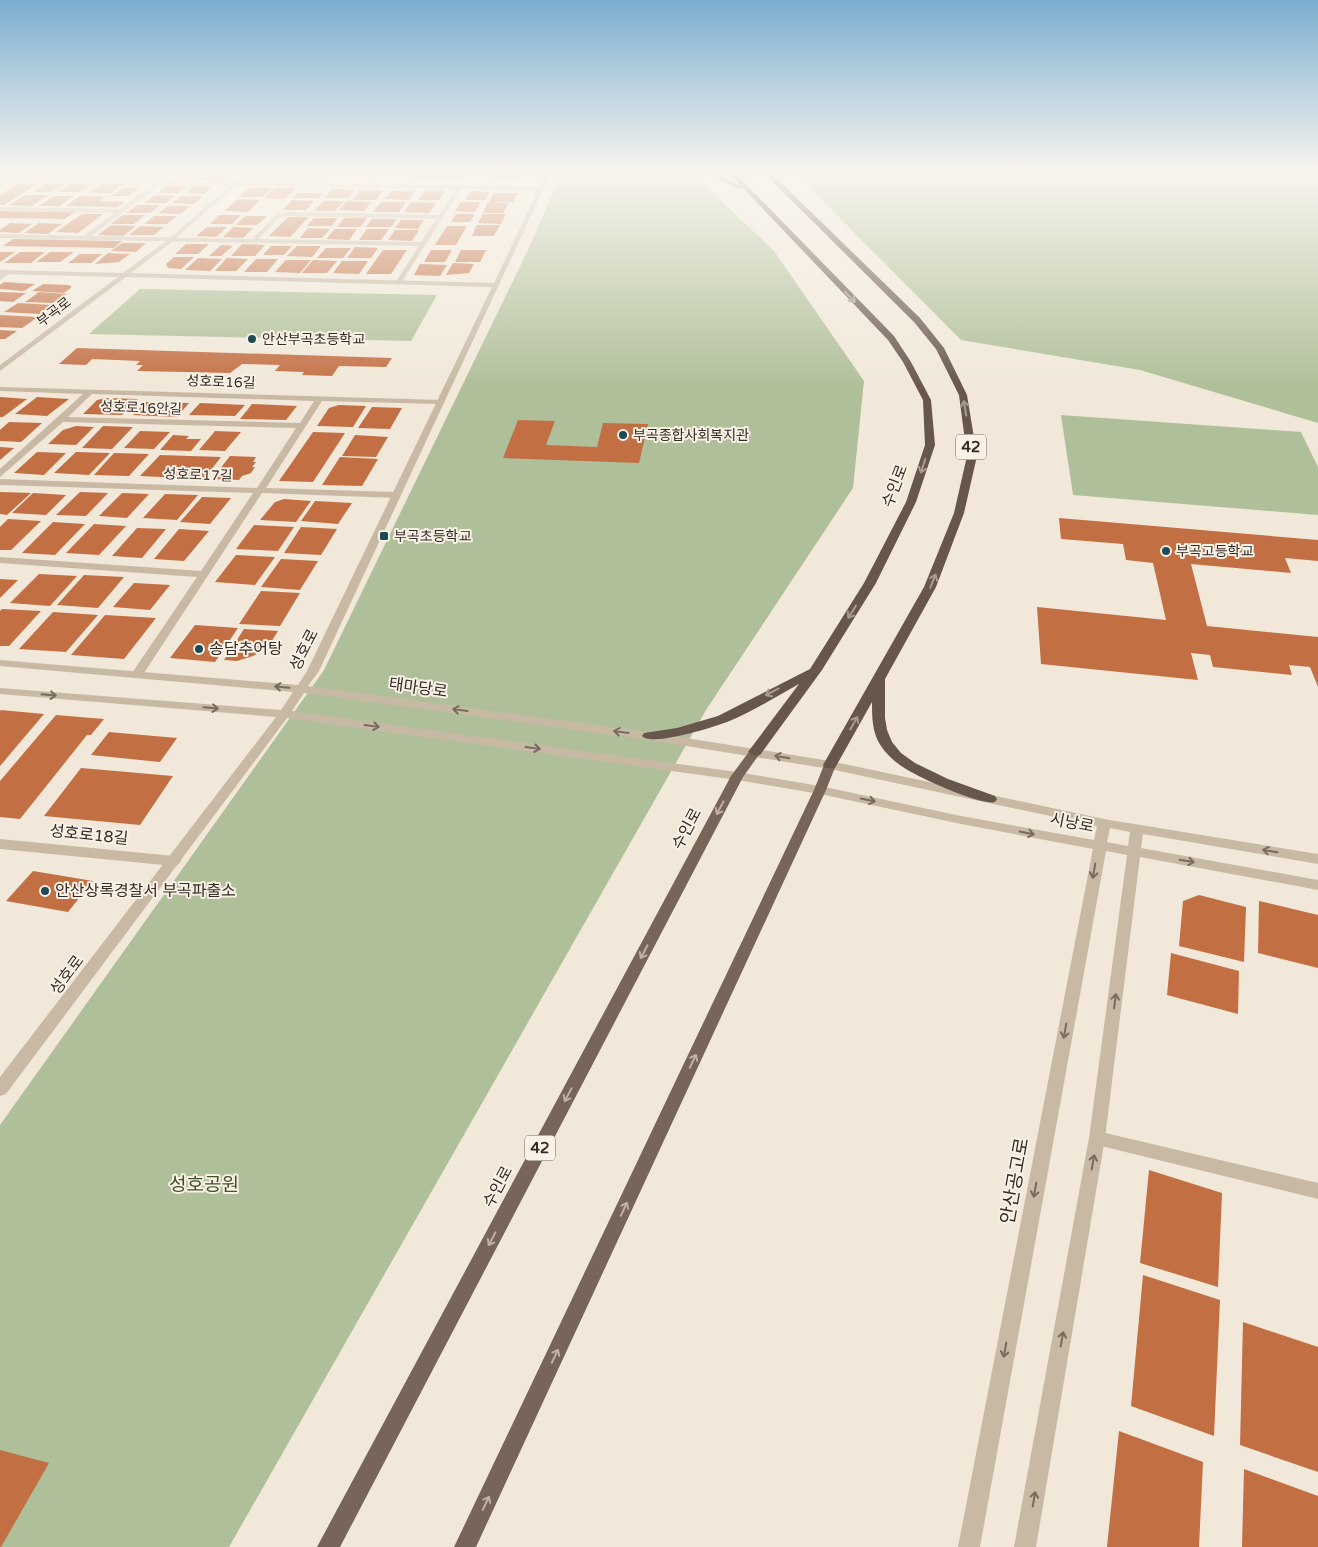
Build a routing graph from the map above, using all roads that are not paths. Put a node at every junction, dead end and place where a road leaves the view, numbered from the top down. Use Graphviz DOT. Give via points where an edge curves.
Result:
graph roads {
  1 [pos="164,245"];
  2 [pos="421,245"];
  3 [pos="515,245"];
  4 [pos="800,245"];
  5 [pos="842,245"];
  6 [pos="0,272"];
  7 [pos="9,272"];
  8 [pos="124,276"];
  9 [pos="0,278"];
  10 [pos="398,283"];
  11 [pos="497,284"];
  12 [pos="0,369"];
  13 [pos="0,389"];
  14 [pos="92,391"];
  15 [pos="320,398"];
  16 [pos="441,402"];
  17 [pos="61,419"];
  18 [pos="302,426"];
  19 [pos="0,474"];
  20 [pos="0,482"];
  21 [pos="261,490"];
  22 [pos="396,495"];
  23 [pos="0,560"];
  24 [pos="202,574"];
  25 [pos="0,663"];
  26 [pos="816,670"];
  27 [pos="138,673"];
  28 [pos="879,678"];
  29 [pos="302,689"];
  30 [pos="0,691"];
  31 [pos="284,714"];
  32 [pos="649,736"];
  33 [pos="755,752"];
  34 [pos="830,765"];
  35 [pos="737,776"];
  36 [pos="820,790"];
  37 [pos="990,799"];
  38 [pos="1104,823"];
  39 [pos="1137,828"];
  40 [pos="0,844"];
  41 [pos="1099,846"];
  42 [pos="1134,852"];
  43 [pos="1318,860"];
  44 [pos="174,861"];
  45 [pos="1318,885"];
  46 [pos="0,1089"];
  47 [pos="1097,1138"];
  48 [pos="1318,1191"];
  49 [pos="328,1547"];
  50 [pos="465,1547"];
  51 [pos="969,1547"];
  52 [pos="1025,1547"];
  1 -- 8 [label="street, 부곡로"];
  2 -- 10 [label="street"];
  3 -- 11 [label="street, 성호로"];
  4 -- 26 [label="highway, 수인로 / 42, one-way" via="891,338 908,362 927,400 930,445 912,502 870,583"];
  28 -- 5 [label="highway, 42, one-way" via="930,588 959,513 972,456 963,395 940,348 917,320"];
  6 -- 7 [label="street"];
  7 -- 8 [label="street"];
  7 -- 9 [label="street"];
  8 -- 10 [label="street"];
  8 -- 12 [label="street, 부곡로"];
  10 -- 11 [label="street"];
  11 -- 16 [label="street, 성호로"];
  13 -- 14 [label="street, 성호로16길"];
  14 -- 15 [label="street, 성호로16길"];
  14 -- 17 [label="street"];
  15 -- 16 [label="street, 성호로16길"];
  15 -- 18 [label="street"];
  16 -- 22 [label="street, 성호로"];
  17 -- 18 [label="street, 성호로16안길"];
  17 -- 19 [label="street"];
  18 -- 21 [label="street"];
  20 -- 21 [label="street, 성호로17길"];
  21 -- 22 [label="street, 성호로17길"];
  21 -- 24 [label="street"];
  22 -- 29 [label="street, 성호로"];
  23 -- 24 [label="street"];
  24 -- 27 [label="street"];
  25 -- 27 [label="street, 태마당로"];
  26 -- 32 [label="highway, one-way" via="723,719 678,732"];
  26 -- 33 [label="highway, 수인로 / 42"];
  29 -- 27 [label="street, 태마당로, one-way"];
  34 -- 28 [label="highway, 42, one-way"];
  28 -- 37 [label="highway" via="880,731 895,754 923,773"];
  29 -- 31 [label="street, 성호로"];
  32 -- 29 [label="street, 태마당로, one-way"];
  30 -- 31 [label="street, one-way"];
  31 -- 35 [label="street, one-way"];
  31 -- 44 [label="street, 성호로"];
  32 -- 33 [label="street, 태마당로"];
  34 -- 33 [label="street, 태마당로, one-way"];
  33 -- 35 [label="main road, 수인로 / 42"];
  34 -- 36 [label="main road, 42"];
  34 -- 37 [label="street, 시낭로"];
  35 -- 36 [label="street"];
  35 -- 49 [label="main road, 수인로 / 42, one-way"];
  36 -- 41 [label="street, 시낭로, one-way"];
  50 -- 36 [label="main road, 42, one-way"];
  37 -- 38 [label="street, 시낭로"];
  38 -- 39 [label="street, 시낭로"];
  38 -- 41 [label="street, 안산공고로"];
  39 -- 42 [label="street"];
  43 -- 39 [label="street, 시낭로, one-way"];
  40 -- 44 [label="street, 성호로18길"];
  41 -- 42 [label="street, 시낭로"];
  41 -- 51 [label="street, 안산공고로, one-way"];
  42 -- 45 [label="street, 시낭로, one-way"];
  47 -- 42 [label="street, one-way"];
  44 -- 46 [label="street, 성호로"];
  47 -- 48 [label="street"];
  52 -- 47 [label="street, one-way"];
}
